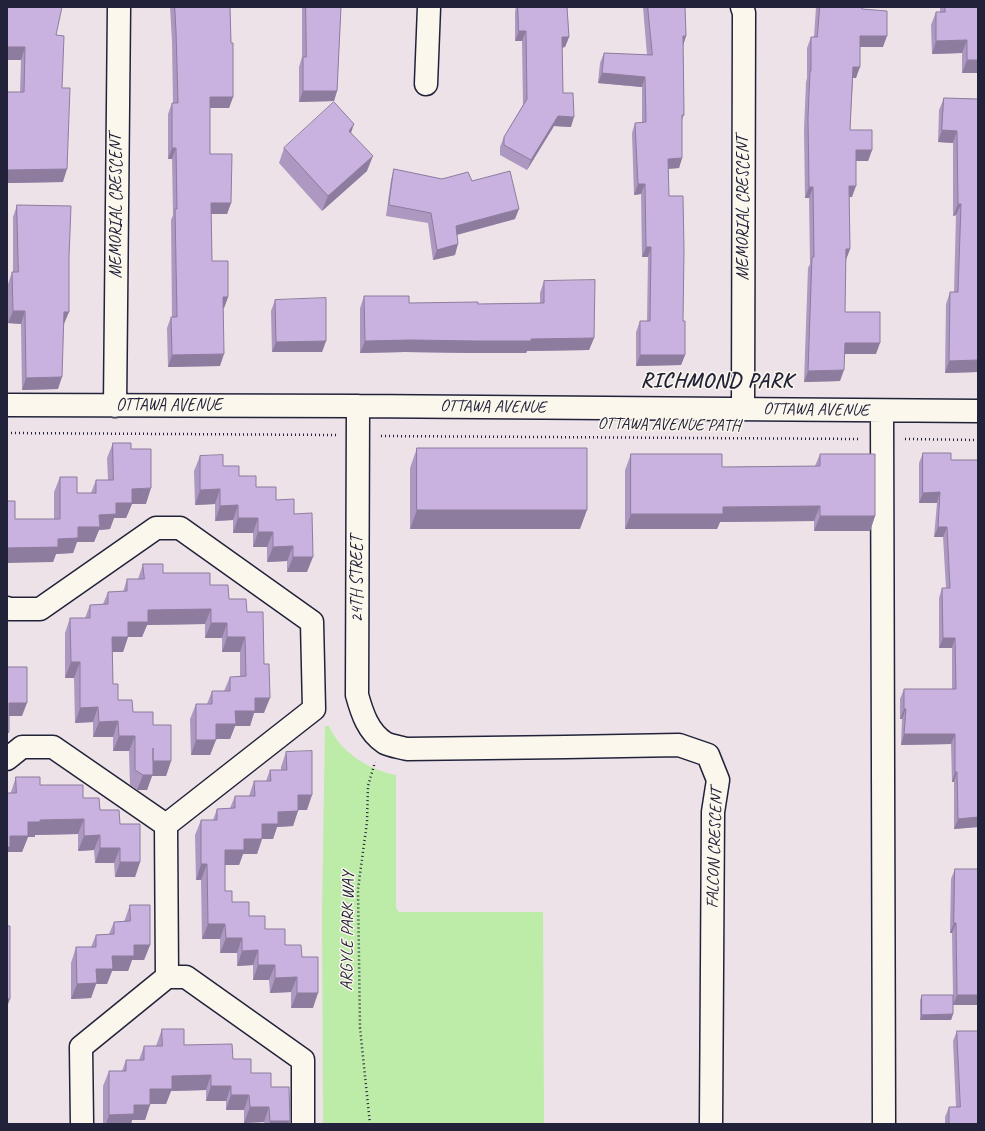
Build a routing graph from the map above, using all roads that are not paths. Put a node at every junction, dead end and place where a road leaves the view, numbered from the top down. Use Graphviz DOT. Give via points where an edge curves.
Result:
graph roads {
  1 [pos="119,7"];
  2 [pos="429,7"];
  3 [pos="742,7"];
  4 [pos="426,84"];
  5 [pos="7,406"];
  6 [pos="116,406"];
  7 [pos="358,406"];
  8 [pos="743,409"];
  9 [pos="882,411"];
  10 [pos="978,411"];
  11 [pos="7,608"];
  12 [pos="386,743"];
  13 [pos="7,759"];
  14 [pos="166,825"];
  15 [pos="167,977"];
  16 [pos="82,1124"];
  17 [pos="303,1124"];
  18 [pos="711,1124"];
  19 [pos="884,1124"];
  1 -- 6 [label="street, MEMORIAL CRESCENT"];
  2 -- 4 [label="street"];
  3 -- 8 [label="street, MEMORIAL CRESCENT"];
  5 -- 6 [label="street, OTTAWA AVENUE"];
  6 -- 7 [label="street, OTTAWA AVENUE"];
  7 -- 8 [label="street, OTTAWA AVENUE"];
  7 -- 12 [label="street, 24TH STREET" via="357,695 363,718 373,732"];
  8 -- 9 [label="street, OTTAWA AVENUE"];
  9 -- 10 [label="street, OTTAWA AVENUE"];
  9 -- 19 [label="street"];
  11 -- 14 [label="street" via="40,609 156,528 180,528 312,622 314,709"];
  12 -- 18 [label="street, FALCON CRESCENT" via="407,748 679,744 708,754 718,780 713,812"];
  13 -- 14 [label="street" via="22,747 53,747"];
  14 -- 15 [label="street"];
  15 -- 16 [label="street" via="82,1047"];
  15 -- 17 [label="street" via="186,977 303,1060"];
}
